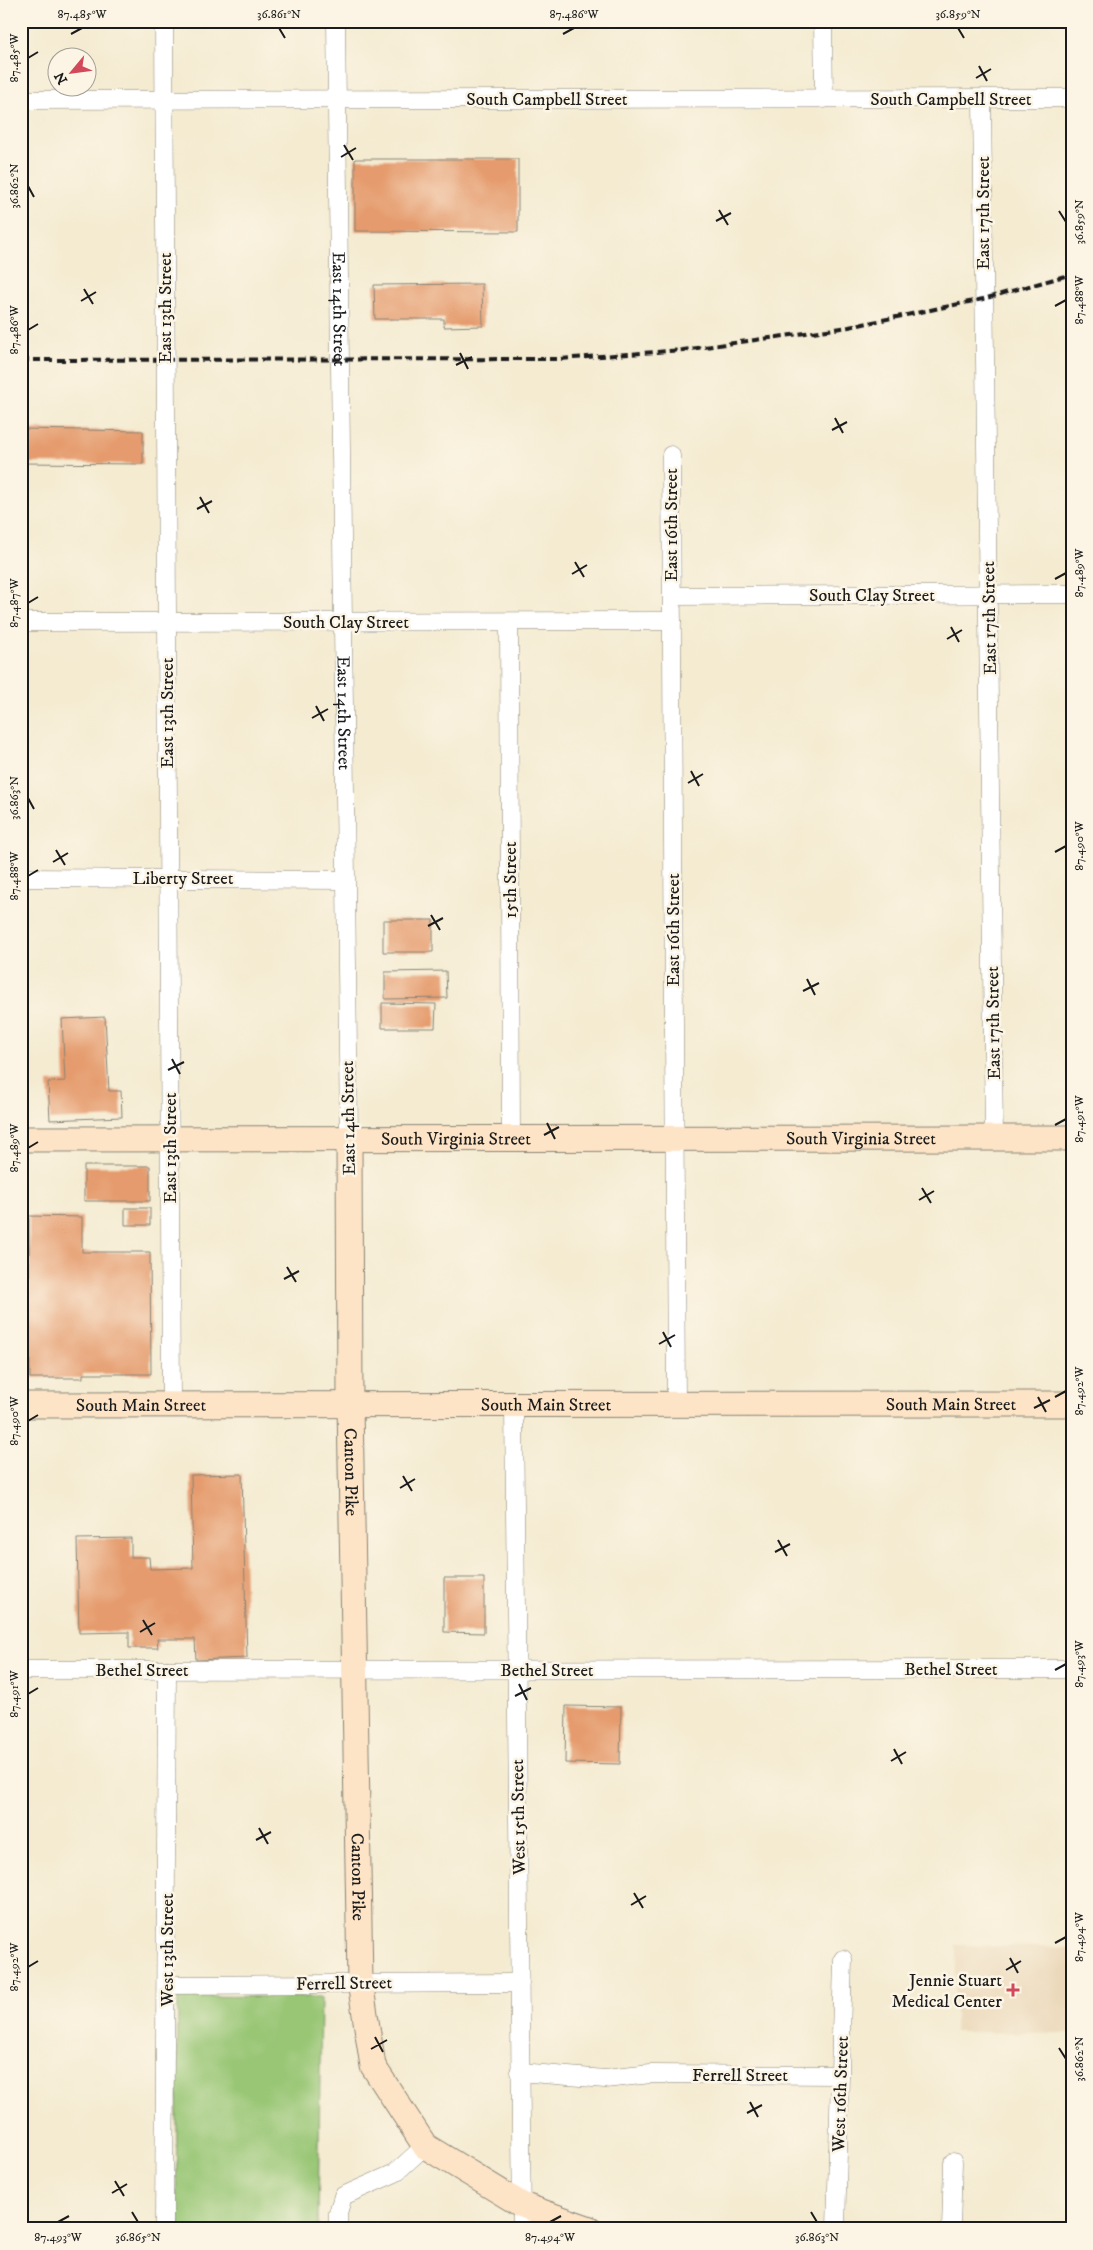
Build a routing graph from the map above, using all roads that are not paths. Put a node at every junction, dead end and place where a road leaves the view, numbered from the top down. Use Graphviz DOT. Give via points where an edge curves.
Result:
graph roads {
  1 [pos="164,21"];
  2 [pos="336,21"];
  3 [pos="823,21"];
  4 [pos="1072,98"];
  5 [pos="824,99"];
  6 [pos="982,99"];
  7 [pos="21,100"];
  8 [pos="164,100"];
  9 [pos="336,100"];
  10 [pos="671,455"];
  11 [pos="989,594"];
  12 [pos="1072,594"];
  13 [pos="672,596"];
  14 [pos="672,621"];
  15 [pos="21,622"];
  16 [pos="167,622"];
  17 [pos="343,622"];
  18 [pos="509,622"];
  19 [pos="168,877"];
  20 [pos="21,878"];
  21 [pos="344,880"];
  22 [pos="21,1138"];
  23 [pos="170,1138"];
  24 [pos="349,1138"];
  25 [pos="511,1138"];
  26 [pos="674,1138"];
  27 [pos="994,1138"];
  28 [pos="1072,1138"];
  29 [pos="1072,1404"];
  30 [pos="21,1405"];
  31 [pos="171,1405"];
  32 [pos="350,1405"];
  33 [pos="514,1405"];
  34 [pos="676,1405"];
  35 [pos="1072,1669"];
  36 [pos="21,1670"];
  37 [pos="167,1670"];
  38 [pos="355,1670"];
  39 [pos="516,1670"];
  40 [pos="843,1959"];
  41 [pos="360,1982"];
  42 [pos="520,1983"];
  43 [pos="167,1986"];
  44 [pos="519,2072"];
  45 [pos="840,2075"];
  46 [pos="425,2146"];
  47 [pos="952,2162"];
  48 [pos="522,2217"];
  49 [pos="164,2229"];
  50 [pos="338,2229"];
  51 [pos="590,2229"];
  52 [pos="836,2229"];
  53 [pos="951,2229"];
  1 -- 8 [label="street, East 13th Street"];
  2 -- 9 [label="street, East 14th Street"];
  3 -- 5 [label="street"];
  4 -- 6 [label="street, South Campbell Street"];
  5 -- 6 [label="street, South Campbell Street"];
  5 -- 9 [label="street, South Campbell Street"];
  6 -- 11 [label="street, East 17th Street"];
  7 -- 8 [label="street, South Campbell Street"];
  8 -- 9 [label="street, South Campbell Street"];
  8 -- 16 [label="street, East 13th Street"];
  9 -- 17 [label="street, East 14th Street"];
  10 -- 13 [label="street, East 16th Street"];
  11 -- 12 [label="street, South Clay Street"];
  11 -- 13 [label="street, South Clay Street"];
  11 -- 27 [label="street, East 17th Street"];
  13 -- 14 [label="street, East 16th Street"];
  14 -- 18 [label="street, South Clay Street"];
  14 -- 26 [label="street, East 16th Street"];
  15 -- 16 [label="street, South Clay Street"];
  16 -- 17 [label="street, South Clay Street"];
  16 -- 19 [label="street, East 13th Street"];
  17 -- 18 [label="street, South Clay Street"];
  17 -- 21 [label="street, East 14th Street"];
  18 -- 25 [label="street, 15th Street"];
  19 -- 20 [label="street, Liberty Street"];
  19 -- 21 [label="street, Liberty Street"];
  19 -- 23 [label="street, East 13th Street"];
  21 -- 24 [label="street, East 14th Street"];
  22 -- 23 [label="main road, South Virginia Street"];
  23 -- 24 [label="main road, South Virginia Street"];
  23 -- 31 [label="street, East 13th Street"];
  24 -- 25 [label="main road, South Virginia Street"];
  24 -- 32 [label="main road, East 14th Street"];
  25 -- 26 [label="main road, South Virginia Street"];
  26 -- 27 [label="main road, South Virginia Street"];
  26 -- 34 [label="street, East 16th Street"];
  27 -- 28 [label="main road, South Virginia Street"];
  29 -- 34 [label="main road, South Main Street"];
  30 -- 31 [label="main road, South Main Street"];
  31 -- 32 [label="main road, South Main Street"];
  32 -- 33 [label="main road, South Main Street"];
  32 -- 38 [label="main road, Canton Pike"];
  33 -- 34 [label="main road, South Main Street"];
  33 -- 39 [label="street, West 15th Street"];
  35 -- 39 [label="street, Bethel Street"];
  36 -- 37 [label="street, Bethel Street"];
  37 -- 38 [label="street, Bethel Street"];
  37 -- 43 [label="street, West 13th Street"];
  38 -- 39 [label="street, Bethel Street"];
  38 -- 41 [label="main road, Canton Pike"];
  39 -- 42 [label="street, West 15th Street"];
  40 -- 45 [label="street, West 16th Street"];
  41 -- 42 [label="street, Ferrell Street"];
  41 -- 43 [label="street, Ferrell Street"];
  41 -- 46 [label="main road, Canton Pike" via="373,2066"];
  42 -- 44 [label="street, West 15th Street"];
  43 -- 49 [label="street, West 13th Street"];
  44 -- 45 [label="street, Ferrell Street" via="605,2079 651,2074"];
  44 -- 48 [label="street, West 15th Street"];
  45 -- 52 [label="street, West 16th Street"];
  46 -- 48 [label="main road, Canton Pike"];
  46 -- 50 [label="street" via="395,2172 343,2196 338,2212"];
  47 -- 53 [label="street"];
  48 -- 51 [label="main road, Canton Pike"];
}
